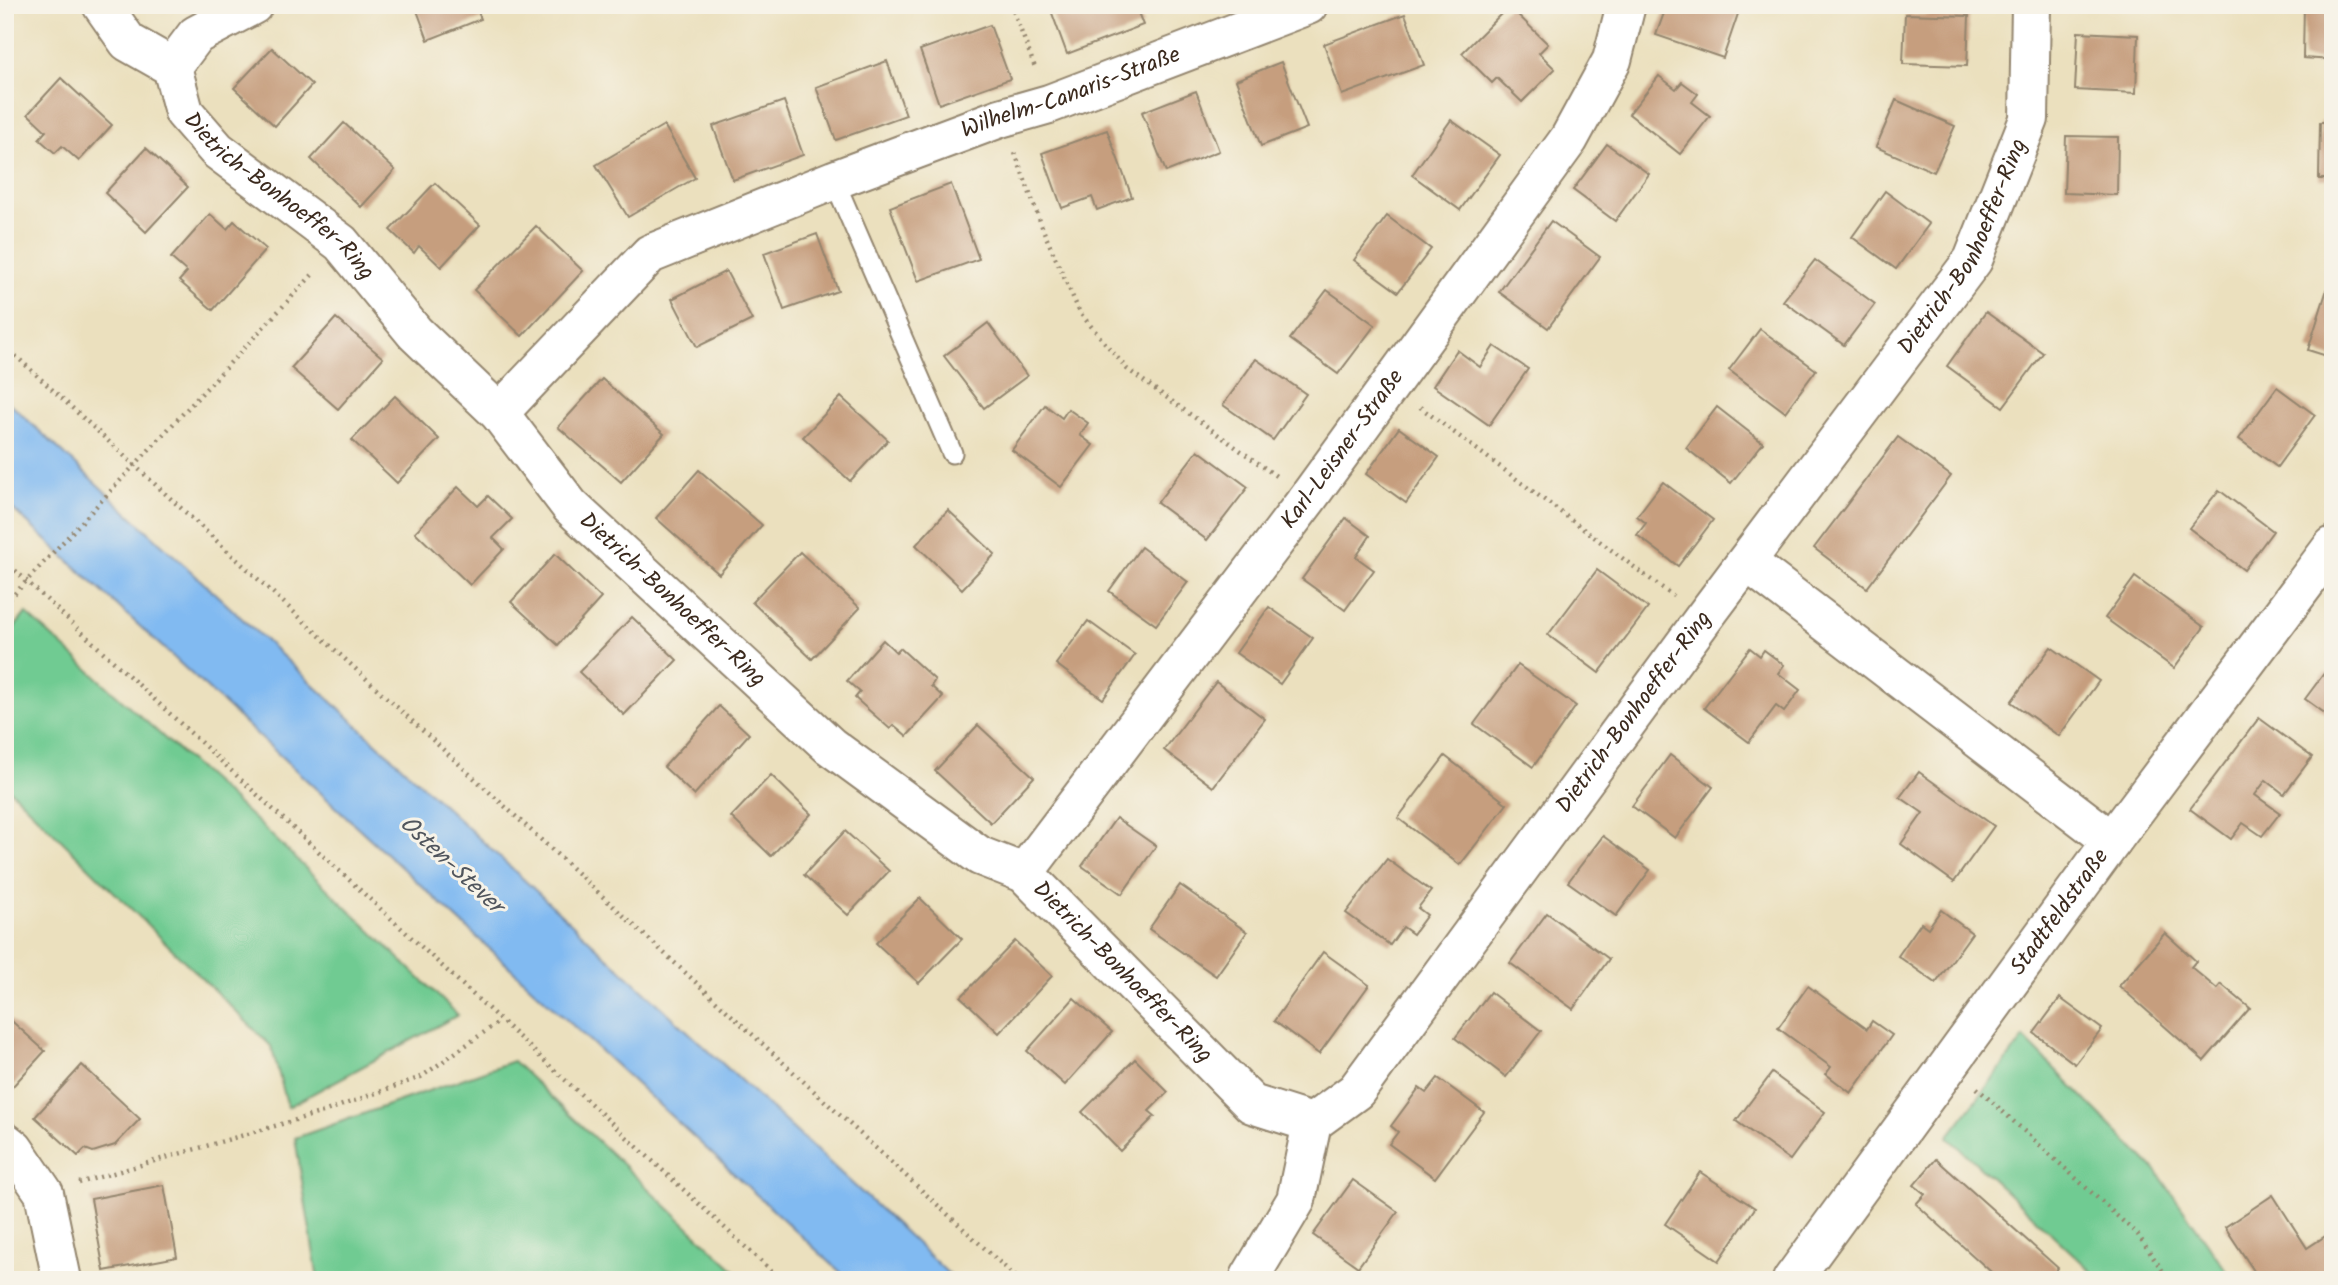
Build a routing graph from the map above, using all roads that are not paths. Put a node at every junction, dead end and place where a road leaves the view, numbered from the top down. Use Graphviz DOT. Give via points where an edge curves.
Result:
graph roads {
  1 [pos="102,5"];
  2 [pos="253,5"];
  3 [pos="1308,5"];
  4 [pos="1626,5"];
  5 [pos="2031,5"];
  6 [pos="172,66"];
  7 [pos="834,180"];
  8 [pos="499,413"];
  9 [pos="952,453"];
  10 [pos="2333,546"];
  11 [pos="1747,562"];
  12 [pos="2112,841"];
  13 [pos="1024,873"];
  14 [pos="1312,1122"];
  15 [pos="5,1142"];
  16 [pos="1250,1277"];
  17 [pos="62,1280"];
  18 [pos="1792,1280"];
  1 -- 6 [label="street" via="128,42"];
  2 -- 6 [label="street" via="196,35"];
  3 -- 7 [label="street, Wilhelm-Canaris-Straße"];
  4 -- 13 [label="street, Karl-Leisner-Straße" via="1612,60 1569,139 1308,498"];
  5 -- 11 [label="street, Dietrich-Bonhoeffer-Ring" via="2029,119 1973,260"];
  6 -- 8 [label="street, Dietrich-Bonhoeffer-Ring" via="184,112 217,150 341,243 415,333"];
  7 -- 8 [label="street, Wilhelm-Canaris-Straße" via="650,254"];
  7 -- 9 [label="lane"];
  8 -- 13 [label="street, Dietrich-Bonhoeffer-Ring" via="570,506 830,746 979,856"];
  10 -- 12 [label="street, Stadtfeldstraße"];
  11 -- 12 [label="street"];
  11 -- 14 [label="street, Dietrich-Bonhoeffer-Ring" via="1356,1091"];
  12 -- 18 [label="street, Stadtfeldstraße"];
  13 -- 14 [label="street, Dietrich-Bonhoeffer-Ring" via="1252,1104"];
  14 -- 16 [label="street" via="1296,1200"];
  15 -- 17 [label="street" via="44,1193"];
}
